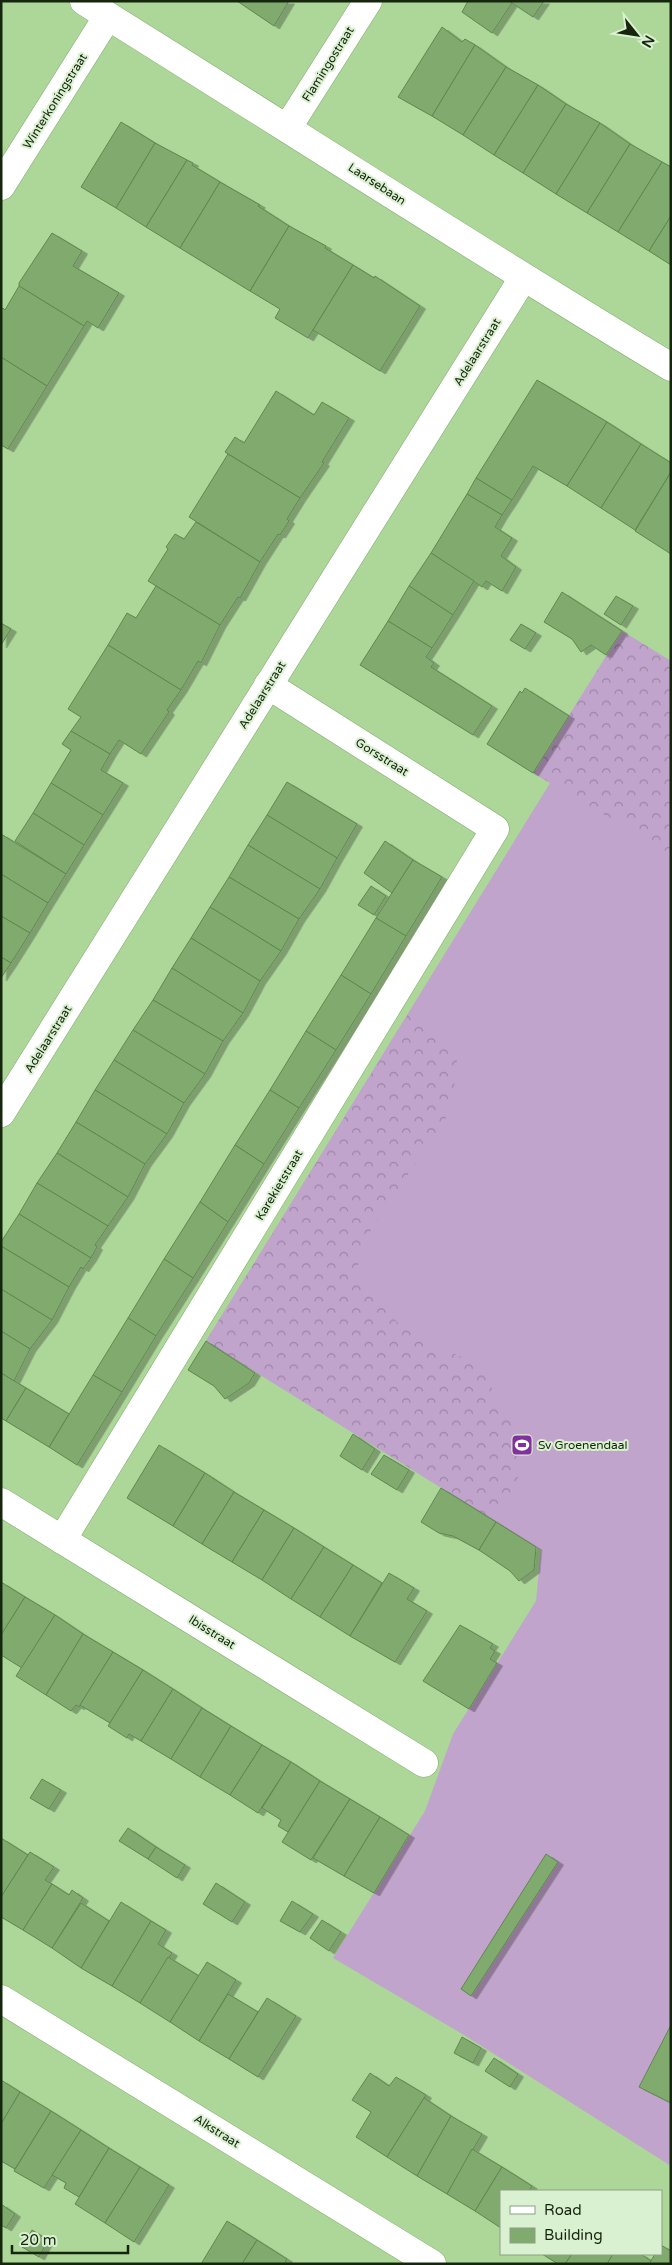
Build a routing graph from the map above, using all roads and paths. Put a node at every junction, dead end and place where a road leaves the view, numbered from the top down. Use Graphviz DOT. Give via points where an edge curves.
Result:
graph roads {
  1 [pos="84,1"];
  2 [pos="368,1"];
  3 [pos="108,16"];
  4 [pos="288,127"];
  5 [pos="1,186"];
  6 [pos="523,278"];
  7 [pos="671,367"];
  8 [pos="268,685"];
  9 [pos="495,829"];
  10 [pos="1,1113"];
  11 [pos="1,1502"];
  12 [pos="62,1540"];
  13 [pos="424,1763"];
  14 [pos="1,1998"];
  15 [pos="432,2264"];
  1 -- 3 [label="street, Laarsebaan"];
  2 -- 4 [label="street, Flamingostraat"];
  3 -- 4 [label="street, Laarsebaan"];
  3 -- 5 [label="street, Winterkoningstraat"];
  4 -- 6 [label="street, Laarsebaan"];
  6 -- 7 [label="street, Laarsebaan"];
  6 -- 8 [label="street, Adelaarstraat"];
  8 -- 9 [label="street, Gorsstraat"];
  8 -- 10 [label="street, Adelaarstraat"];
  9 -- 12 [label="street, Karekietstraat"];
  11 -- 12 [label="street, Ibisstraat"];
  12 -- 13 [label="street, Ibisstraat"];
  14 -- 15 [label="street, Alkstraat"];
}
